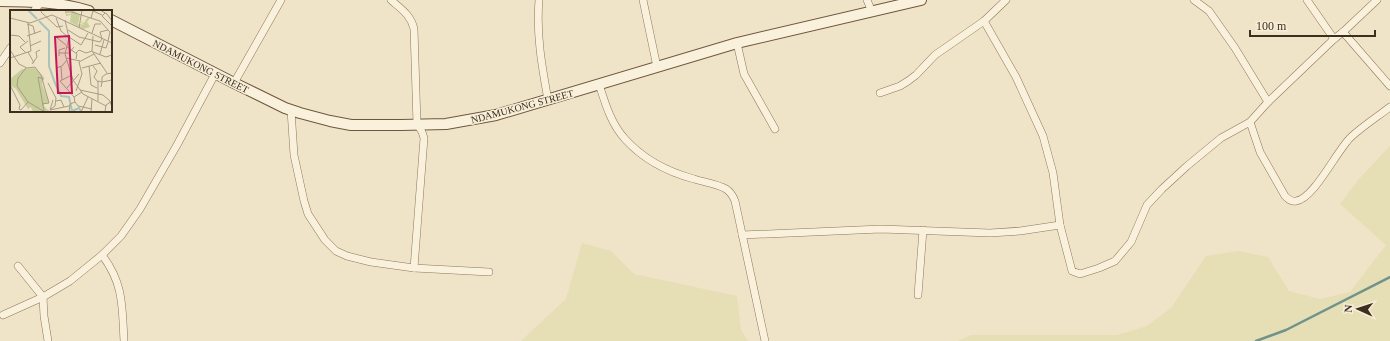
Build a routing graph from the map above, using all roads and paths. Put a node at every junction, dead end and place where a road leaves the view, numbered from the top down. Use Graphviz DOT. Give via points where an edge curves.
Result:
graph roads {
  1 [pos="281,0"];
  2 [pos="391,0"];
  3 [pos="540,0"];
  4 [pos="643,0"];
  5 [pos="867,0"];
  6 [pos="921,0"];
  7 [pos="1006,0"];
  8 [pos="1194,0"];
  9 [pos="1307,0"];
  10 [pos="1377,0"];
  11 [pos="0,1"];
  12 [pos="27,1"];
  13 [pos="41,2"];
  14 [pos="35,10"];
  15 [pos="86,10"];
  16 [pos="872,12"];
  17 [pos="112,20"];
  18 [pos="984,21"];
  19 [pos="1343,32"];
  20 [pos="1334,39"];
  21 [pos="737,43"];
  22 [pos="10,48"];
  23 [pos="0,63"];
  24 [pos="657,67"];
  25 [pos="215,74"];
  26 [pos="234,83"];
  27 [pos="599,84"];
  28 [pos="1390,86"];
  29 [pos="880,93"];
  30 [pos="548,100"];
  31 [pos="1268,102"];
  32 [pos="1390,107"];
  33 [pos="291,110"];
  34 [pos="1250,122"];
  35 [pos="417,124"];
  36 [pos="775,129"];
  37 [pos="1060,225"];
  38 [pos="924,230"];
  39 [pos="742,235"];
  40 [pos="102,255"];
  41 [pos="18,266"];
  42 [pos="414,268"];
  43 [pos="489,272"];
  44 [pos="918,295"];
  45 [pos="43,297"];
  46 [pos="3,315"];
  47 [pos="48,341"];
  48 [pos="124,341"];
  49 [pos="765,341"];
  1 -- 26 [label="street"];
  2 -- 35 [label="street" via="412,20 414,29"];
  3 -- 30 [label="street" via="539,41"];
  4 -- 24 [label="street"];
  5 -- 16 [label="street"];
  6 -- 16 [label="main road, NDAMUKONG STREET"];
  7 -- 18 [label="street"];
  8 -- 31 [label="street" via="1209,11"];
  9 -- 20 [label="street"];
  10 -- 19 [label="street"];
  11 -- 12 [label="main road"];
  12 -- 13 [label="main road"];
  13 -- 14 [label="street"];
  13 -- 15 [label="main road"];
  16 -- 21 [label="main road, NDAMUKONG STREET"];
  17 -- 25 [label="main road, NDAMUKONG STREET"];
  18 -- 29 [label="street" via="935,55 908,81"];
  18 -- 37 [label="street" via="1016,77 1043,136 1053,173"];
  19 -- 20 [label="street"];
  19 -- 28 [label="street"];
  20 -- 31 [label="street"];
  21 -- 24 [label="main road, NDAMUKONG STREET"];
  21 -- 36 [label="street" via="744,74"];
  22 -- 23 [label="street"];
  24 -- 27 [label="main road, NDAMUKONG STREET"];
  25 -- 26 [label="main road, NDAMUKONG STREET"];
  25 -- 40 [label="street" via="140,209 121,236"];
  26 -- 33 [label="main road, NDAMUKONG STREET"];
  27 -- 30 [label="main road, NDAMUKONG STREET"];
  27 -- 39 [label="street" via="617,128 637,151 675,173 725,188 732,193"];
  30 -- 35 [label="main road, NDAMUKONG STREET" via="468,121"];
  31 -- 34 [label="street"];
  32 -- 34 [label="street" via="1350,138 1318,183 1296,201 1290,201 1285,196 1260,152"];
  33 -- 35 [label="main road, NDAMUKONG STREET" via="351,124"];
  33 -- 42 [label="street" via="294,155 304,201 308,214 326,240 347,256"];
  34 -- 37 [label="street" via="1222,138 1162,189 1147,205 1131,242 1115,261 1080,274 1072,271"];
  35 -- 42 [label="street" via="424,138"];
  37 -- 38 [label="street" via="1008,232"];
  38 -- 39 [label="street" via="820,230"];
  38 -- 44 [label="street"];
  39 -- 49 [label="street"];
  40 -- 45 [label="street" via="70,281"];
  40 -- 48 [label="street" via="111,266 120,289"];
  41 -- 45 [label="street"];
  42 -- 43 [label="street"];
  45 -- 46 [label="street"];
  45 -- 47 [label="street"];
}
